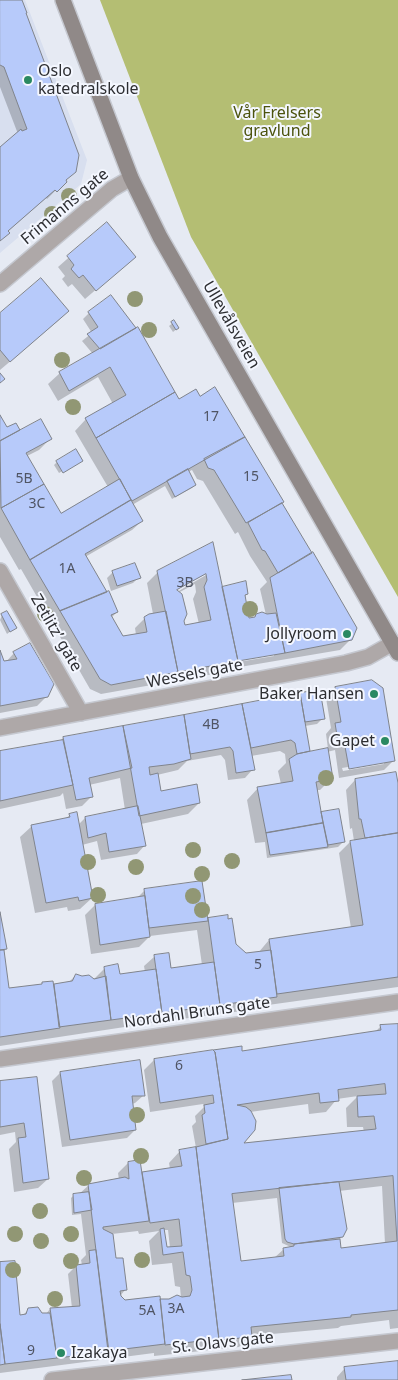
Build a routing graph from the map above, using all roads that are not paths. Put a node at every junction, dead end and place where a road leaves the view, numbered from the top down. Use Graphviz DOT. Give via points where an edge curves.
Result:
graph roads {
  1 [pos="63,0"];
  2 [pos="131,178"];
  3 [pos="0,284"];
  4 [pos="0,572"];
  5 [pos="396,648"];
  6 [pos="82,713"];
  7 [pos="0,728"];
  8 [pos="398,1002"];
  9 [pos="0,1059"];
  10 [pos="398,1342"];
  11 [pos="109,1377"];
  12 [pos="52,1380"];
  1 -- 2 [label="main road, Ullevålsveien"];
  2 -- 3 [label="street, Frimanns gate" via="112,188"];
  2 -- 5 [label="main road, Ullevålsveien" via="160,237"];
  4 -- 6 [label="street, Zetlitz’ gate"];
  5 -- 6 [label="street, Wessels gate" via="346,663"];
  6 -- 7 [label="street, Wessels gate"];
  8 -- 9 [label="street, Nordahl Bruns gate"];
  10 -- 11 [label="street, St. Olavs gate"];
  11 -- 12 [label="street, St. Olavs gate"];
}
